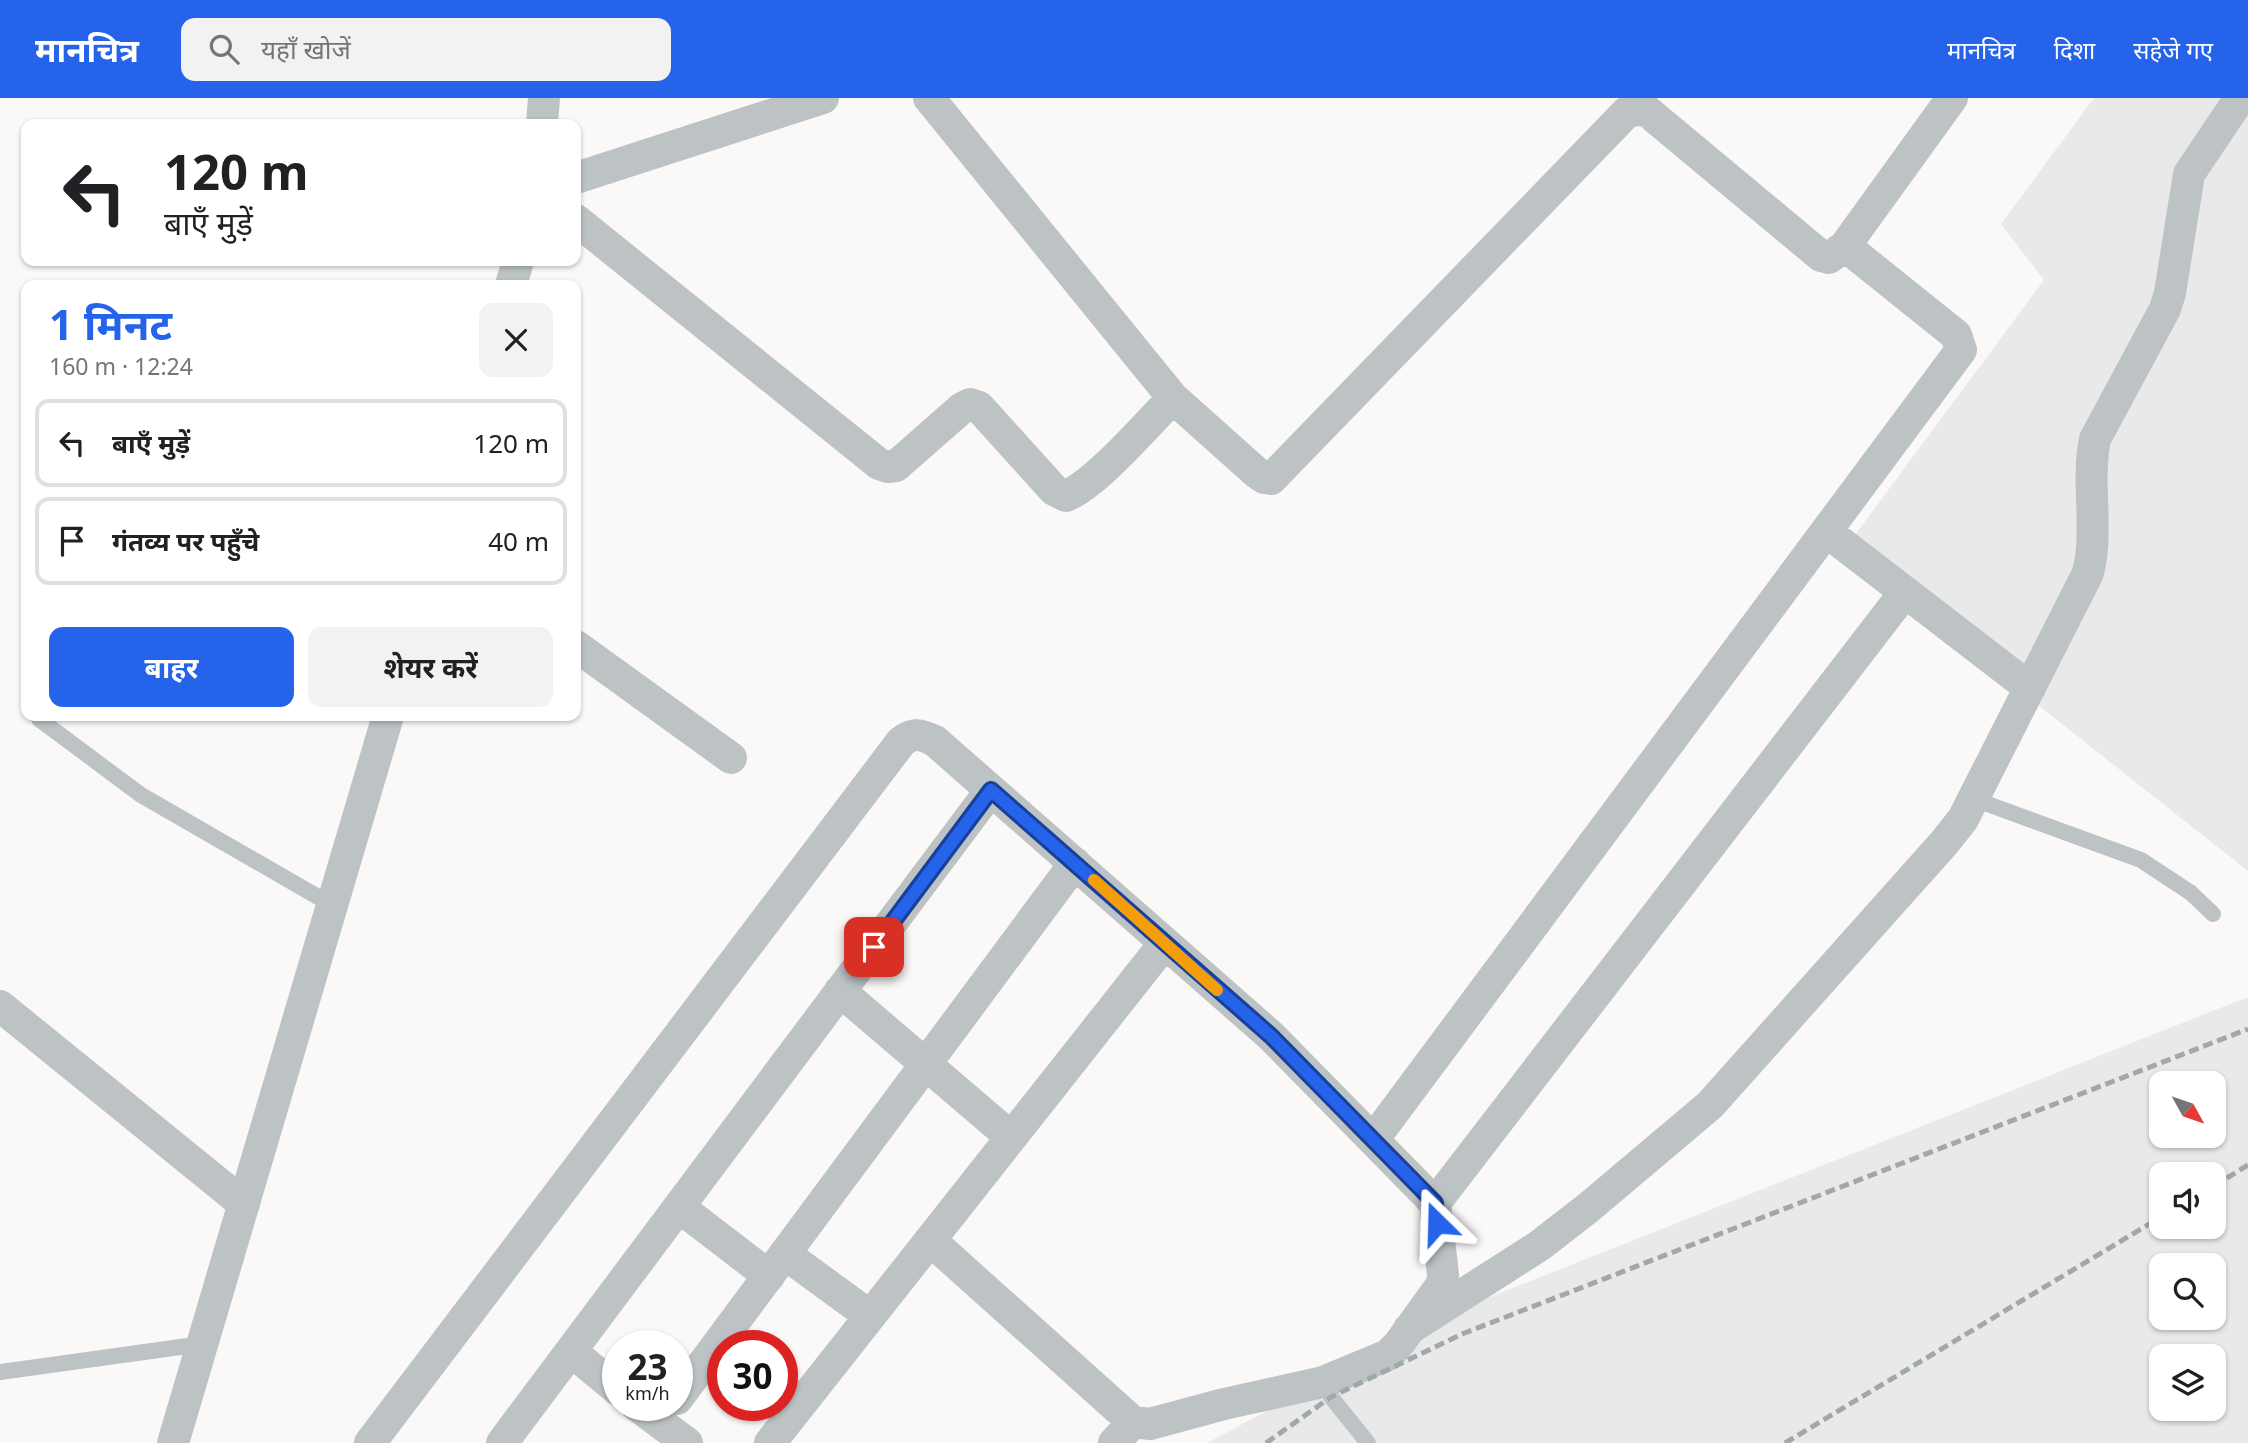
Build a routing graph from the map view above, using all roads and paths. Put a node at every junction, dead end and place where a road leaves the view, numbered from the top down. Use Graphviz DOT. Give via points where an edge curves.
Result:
graph roads {
  1 [pos="544,98"];
  2 [pos="823,98"];
  3 [pos="929,98"];
  4 [pos="1952,98"];
  5 [pos="2240,98"];
  6 [pos="542,119"];
  7 [pos="581,176"];
  8 [pos="581,224"];
  9 [pos="1845,246"];
  10 [pos="1174,398"];
  11 [pos="1827,532"];
  12 [pos="1905,592"];
  13 [pos="581,650"];
  14 [pos="2030,688"];
  15 [pos="42,721"];
  16 [pos="387,721"];
  17 [pos="731,758"];
  18 [pos="991,790"];
  19 [pos="1974,799"];
  20 [pos="1075,863"];
  21 [pos="332,905"];
  22 [pos="2213,914"];
  23 [pos="1164,944"];
  24 [pos="840,991"];
  25 [pos="0,1006"];
  26 [pos="926,1065"];
  27 [pos="1011,1137"];
  28 [pos="1373,1140"];
  29 [pos="1435,1203"];
  30 [pos="244,1204"];
  31 [pos="679,1207"];
  32 [pos="930,1240"];
  33 [pos="777,1265"];
  34 [pos="870,1316"];
  35 [pos="1409,1329"];
  36 [pos="202,1344"];
  37 [pos="571,1351"];
  38 [pos="0,1372"];
  39 [pos="602,1377"];
  40 [pos="693,1378"];
  41 [pos="1323,1382"];
  42 [pos="656,1421"];
  43 [pos="1124,1432"];
  44 [pos="173,1443"];
  45 [pos="370,1443"];
  46 [pos="502,1443"];
  47 [pos="687,1443"];
  48 [pos="770,1443"];
  49 [pos="1368,1443"];
  1 -- 6 [label="street"];
  2 -- 7 [label="street"];
  3 -- 10 [label="street"];
  4 -- 9 [label="street"];
  5 -- 14 [label="street" via="2189,174 2168,301 2095,439 2088,573"];
  8 -- 10 [label="street" via="888,467 896,466 970,404 979,407 1054,489 1066,496 1103,468"];
  9 -- 10 [label="street" via="1829,258 1821,256 1647,111 1637,110 1627,113 1271,479 1257,473"];
  9 -- 11 [label="street" via="1956,335 1961,350"];
  11 -- 12 [label="street"];
  11 -- 28 [label="street"];
  12 -- 14 [label="street"];
  12 -- 29 [label="street"];
  13 -- 17 [label="street"];
  14 -- 19 [label="street"];
  15 -- 21 [label="lane" via="141,794"];
  16 -- 21 [label="street"];
  18 -- 20 [label="street"];
  18 -- 24 [label="street"];
  18 -- 45 [label="street" via="935,741 911,734 901,742"];
  19 -- 22 [label="lane" via="2141,860"];
  19 -- 35 [label="street" via="1944,843 1710,1105 1539,1246"];
  20 -- 23 [label="street"];
  20 -- 26 [label="street"];
  21 -- 30 [label="street"];
  23 -- 27 [label="street"];
  23 -- 28 [label="street" via="1271,1036"];
  24 -- 26 [label="street"];
  24 -- 31 [label="street"];
  25 -- 30 [label="street"];
  26 -- 27 [label="street"];
  26 -- 33 [label="street"];
  27 -- 32 [label="street"];
  28 -- 29 [label="street"];
  29 -- 35 [label="street" via="1442,1284"];
  30 -- 36 [label="street"];
  31 -- 33 [label="street"];
  31 -- 37 [label="street"];
  32 -- 34 [label="street"];
  32 -- 43 [label="street"];
  33 -- 34 [label="street"];
  33 -- 40 [label="street"];
  34 -- 48 [label="street"];
  35 -- 41 [label="street" via="1388,1355"];
  36 -- 38 [label="lane"];
  36 -- 44 [label="street"];
  37 -- 39 [label="street"];
  37 -- 46 [label="street"];
  41 -- 43 [label="street"];
  41 -- 49 [label="lane"];
  42 -- 47 [label="street"];
}
